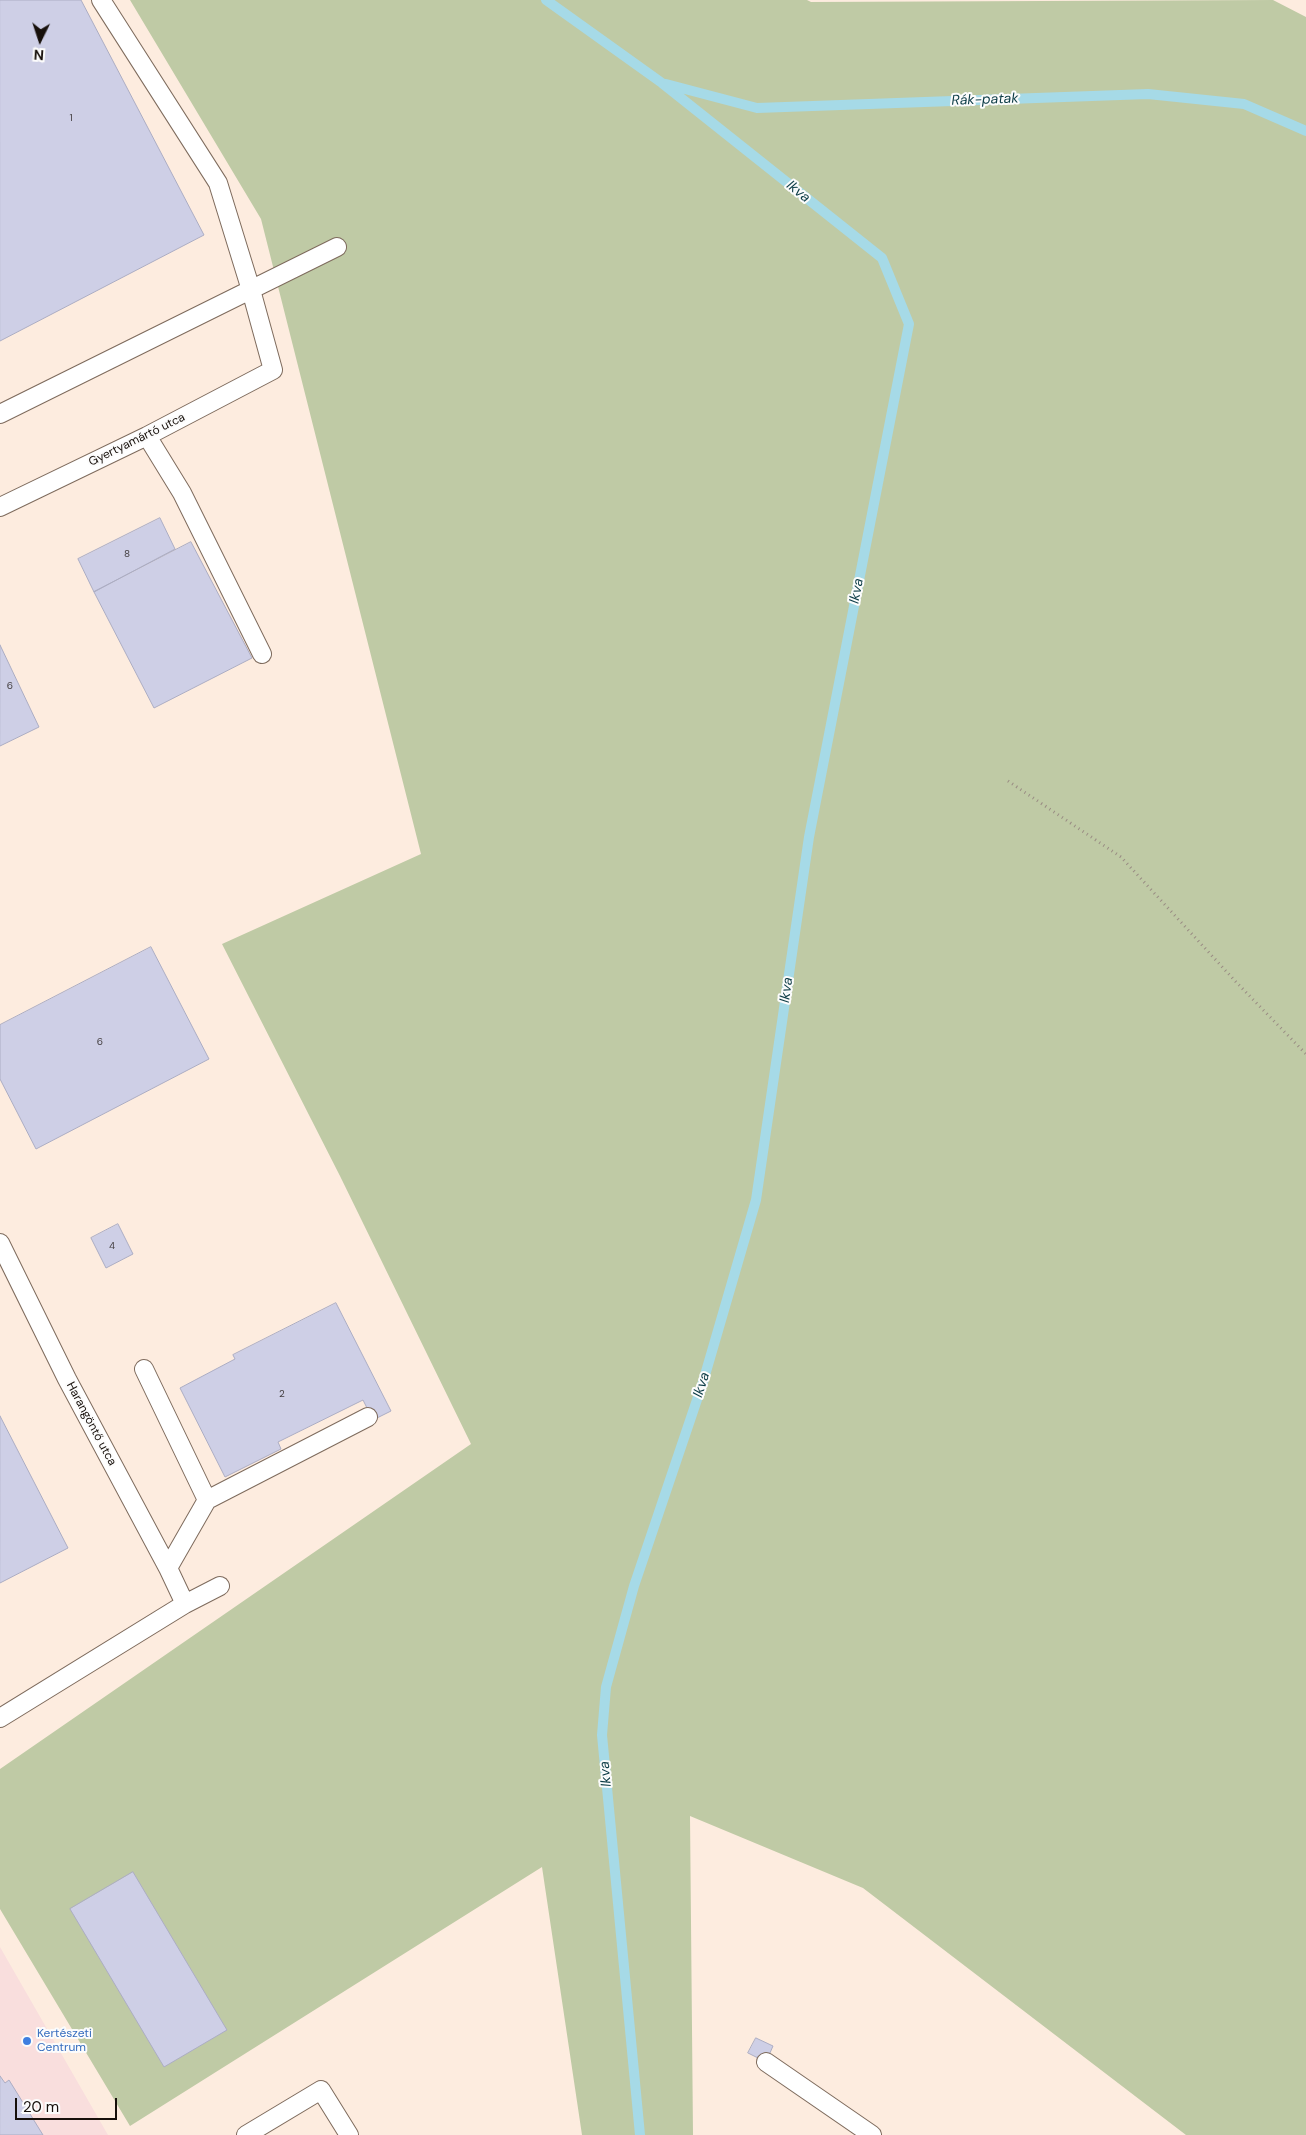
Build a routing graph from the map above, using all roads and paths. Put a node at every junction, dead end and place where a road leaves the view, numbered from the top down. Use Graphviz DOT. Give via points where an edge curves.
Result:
graph roads {
  1 [pos="101,0"];
  2 [pos="337,247"];
  3 [pos="251,290"];
  4 [pos="0,414"];
  5 [pos="147,436"];
  6 [pos="0,507"];
  7 [pos="262,654"];
  8 [pos="1008,780"];
  9 [pos="1306,1054"];
  10 [pos="0,1243"];
  11 [pos="144,1369"];
  12 [pos="368,1417"];
  13 [pos="207,1500"];
  14 [pos="168,1568"];
  15 [pos="220,1586"];
  16 [pos="185,1604"];
  17 [pos="0,1718"];
  18 [pos="766,2062"];
  19 [pos="246,2135"];
  20 [pos="349,2135"];
  21 [pos="872,2135"];
  1 -- 3 [label="lane" via="218,183"];
  2 -- 3 [label="lane"];
  3 -- 4 [label="lane"];
  3 -- 5 [label="lane, Gyertyamártó utca" via="273,370"];
  5 -- 6 [label="lane, Gyertyamártó utca"];
  5 -- 7 [label="lane" via="182,493"];
  8 -- 9 [label="path" via="1121,857"];
  10 -- 14 [label="lane, Harangöntő utca" via="67,1379"];
  11 -- 13 [label="lane"];
  12 -- 13 [label="lane"];
  13 -- 14 [label="lane"];
  14 -- 16 [label="lane, Harangöntő utca"];
  15 -- 16 [label="lane"];
  16 -- 17 [label="lane"];
  18 -- 21 [label="lane"];
  19 -- 20 [label="lane" via="320,2090"];
}
